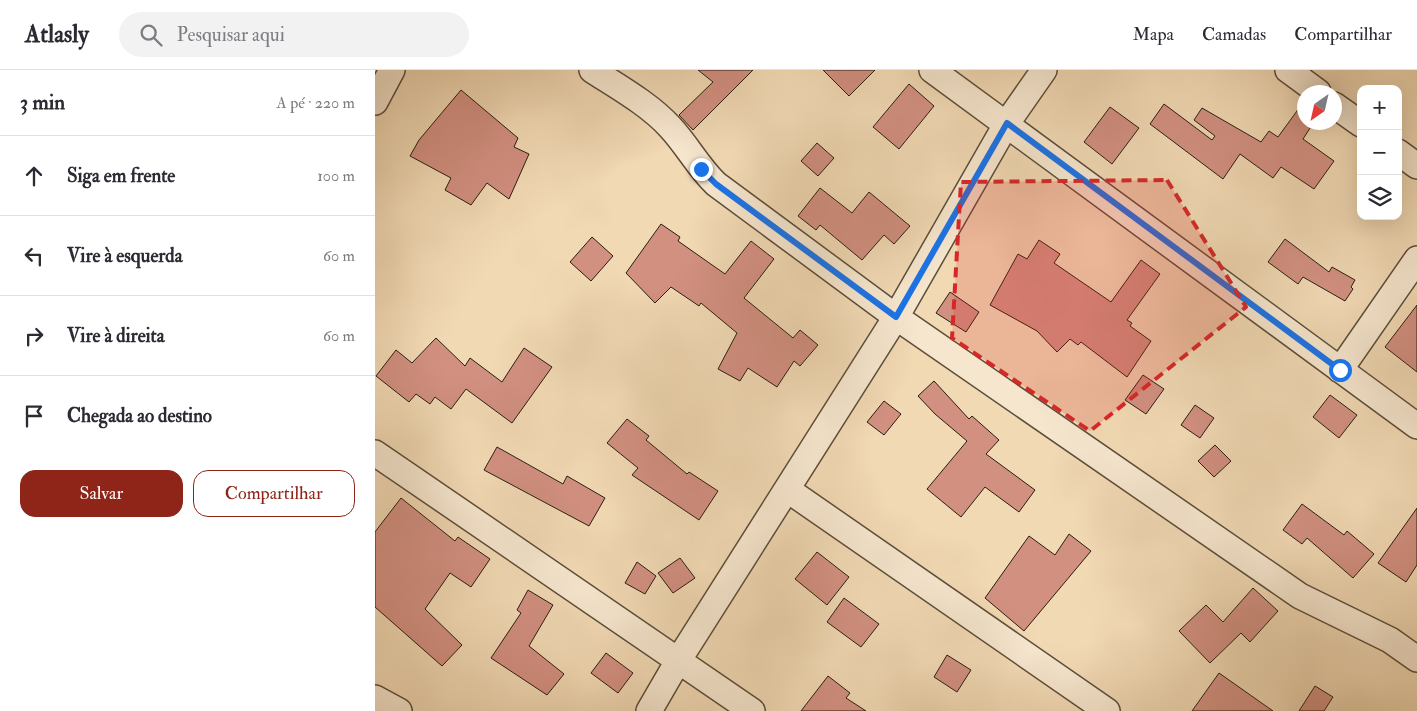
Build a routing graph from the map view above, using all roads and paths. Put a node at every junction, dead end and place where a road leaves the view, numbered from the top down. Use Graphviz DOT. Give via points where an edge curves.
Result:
graph roads {
  1 [pos="392,70"];
  2 [pos="592,70"];
  3 [pos="932,70"];
  4 [pos="1044,70"];
  5 [pos="1288,70"];
  6 [pos="1308,85"];
  7 [pos="375,102"];
  8 [pos="1342,110"];
  9 [pos="1357,121"];
  10 [pos="1007,123"];
  11 [pos="1402,155"];
  12 [pos="1417,166"];
  13 [pos="1417,259"];
  14 [pos="896,317"];
  15 [pos="1340,370"];
  16 [pos="1417,426"];
  17 [pos="375,453"];
  18 [pos="788,490"];
  19 [pos="1417,660"];
  20 [pos="678,661"];
  21 [pos="375,698"];
  22 [pos="399,711"];
  23 [pos="649,711"];
  24 [pos="751,711"];
  25 [pos="1107,711"];
  1 -- 7 [label="street"];
  2 -- 14 [label="street" via="670,126 716,184"];
  3 -- 10 [label="street"];
  4 -- 10 [label="street"];
  5 -- 6 [label="street"];
  8 -- 9 [label="street"];
  10 -- 14 [label="street"];
  10 -- 15 [label="street"];
  11 -- 12 [label="street"];
  13 -- 15 [label="street"];
  14 -- 18 [label="street"];
  14 -- 19 [label="street" via="1300,596 1390,640"];
  15 -- 16 [label="street"];
  17 -- 20 [label="street"];
  18 -- 20 [label="street"];
  18 -- 25 [label="street"];
  20 -- 23 [label="street"];
  20 -- 24 [label="street"];
  21 -- 22 [label="street"];
}
